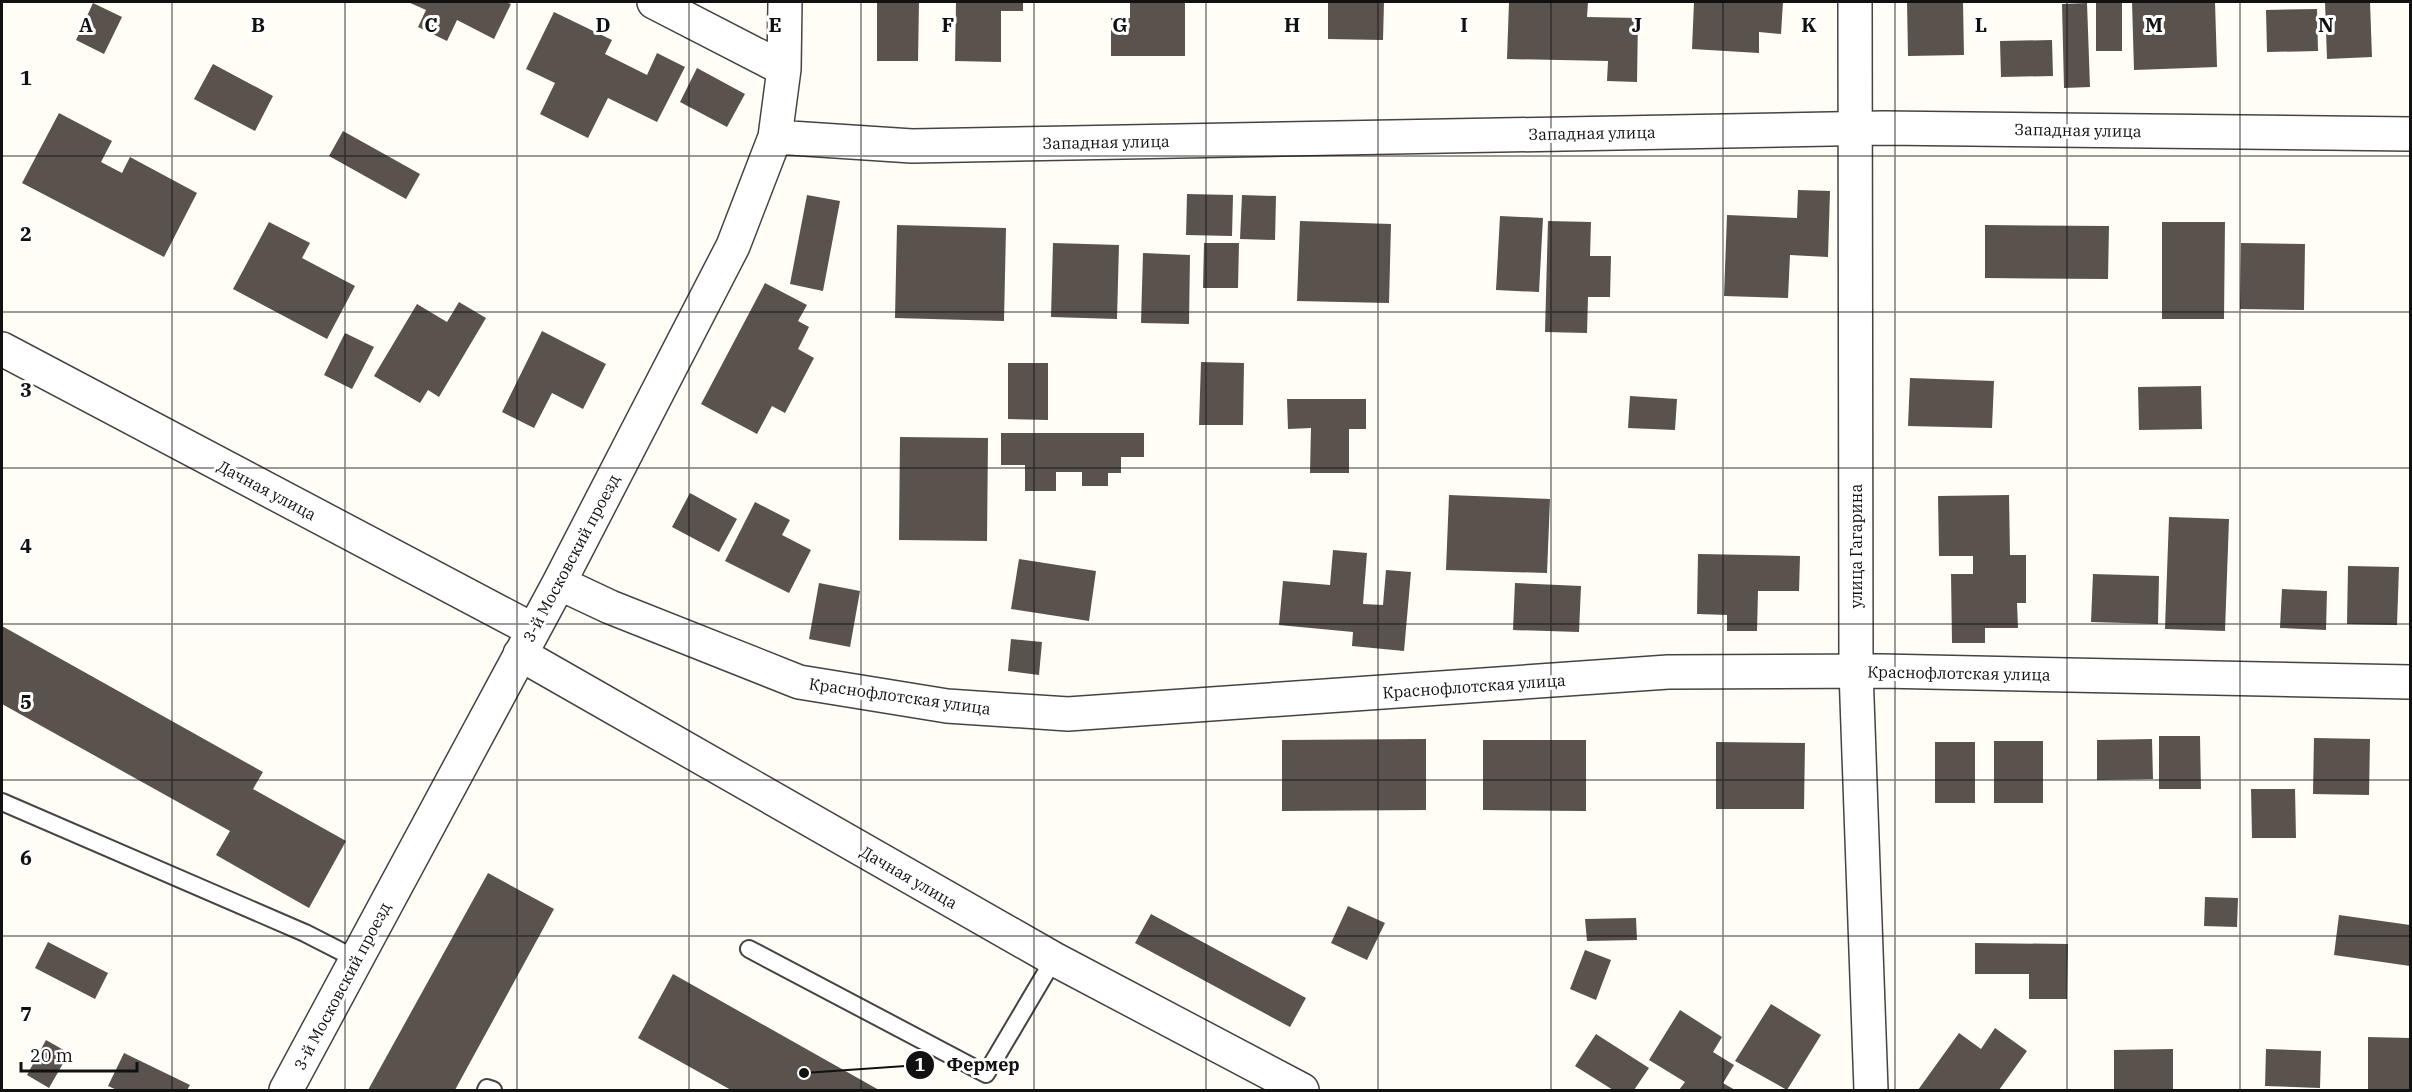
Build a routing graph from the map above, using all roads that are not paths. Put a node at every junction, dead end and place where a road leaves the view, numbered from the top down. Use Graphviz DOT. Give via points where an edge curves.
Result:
graph roads {
  1 [pos="654,2"];
  2 [pos="785,2"];
  3 [pos="1855,2"];
  4 [pos="784,69"];
  5 [pos="1855,128"];
  6 [pos="2410,134"];
  7 [pos="775,137"];
  8 [pos="2,349"];
  9 [pos="559,583"];
  10 [pos="527,642"];
  11 [pos="1856,671"];
  12 [pos="2410,682"];
  13 [pos="2,802"];
  14 [pos="749,949"];
  15 [pos="356,959"];
  16 [pos="1053,959"];
  17 [pos="1293,1089"];
  18 [pos="286,1090"];
  19 [pos="486,1090"];
  20 [pos="493,1090"];
  21 [pos="1871,1090"];
  1 -- 4 [label="street"];
  2 -- 4 [label="street, 3-й Московский проезд"];
  3 -- 5 [label="street, улица Гагарина"];
  4 -- 7 [label="street, 3-й Московский проезд"];
  5 -- 6 [label="street, Западная улица"];
  5 -- 7 [label="street, Западная улица" via="912,146"];
  5 -- 11 [label="street, улица Гагарина"];
  7 -- 9 [label="street, 3-й Московский проезд" via="733,246"];
  8 -- 10 [label="street, Дачная улица"];
  9 -- 10 [label="street, 3-й Московский проезд"];
  9 -- 11 [label="street, Краснофлотская улица" via="610,608 799,682 947,706 1068,714 1668,672"];
  10 -- 15 [label="street, 3-й Московский проезд"];
  10 -- 16 [label="street, Дачная улица"];
  11 -- 12 [label="street, Краснофлотская улица"];
  11 -- 21 [label="street, улица Гагарина"];
  13 -- 15 [label="lane" via="305,933"];
  14 -- 16 [label="lane" via="986,1074"];
  15 -- 18 [label="street, 3-й Московский проезд"];
  16 -- 17 [label="street, Дачная улица"];
  19 -- 20 [label="lane"];
}
